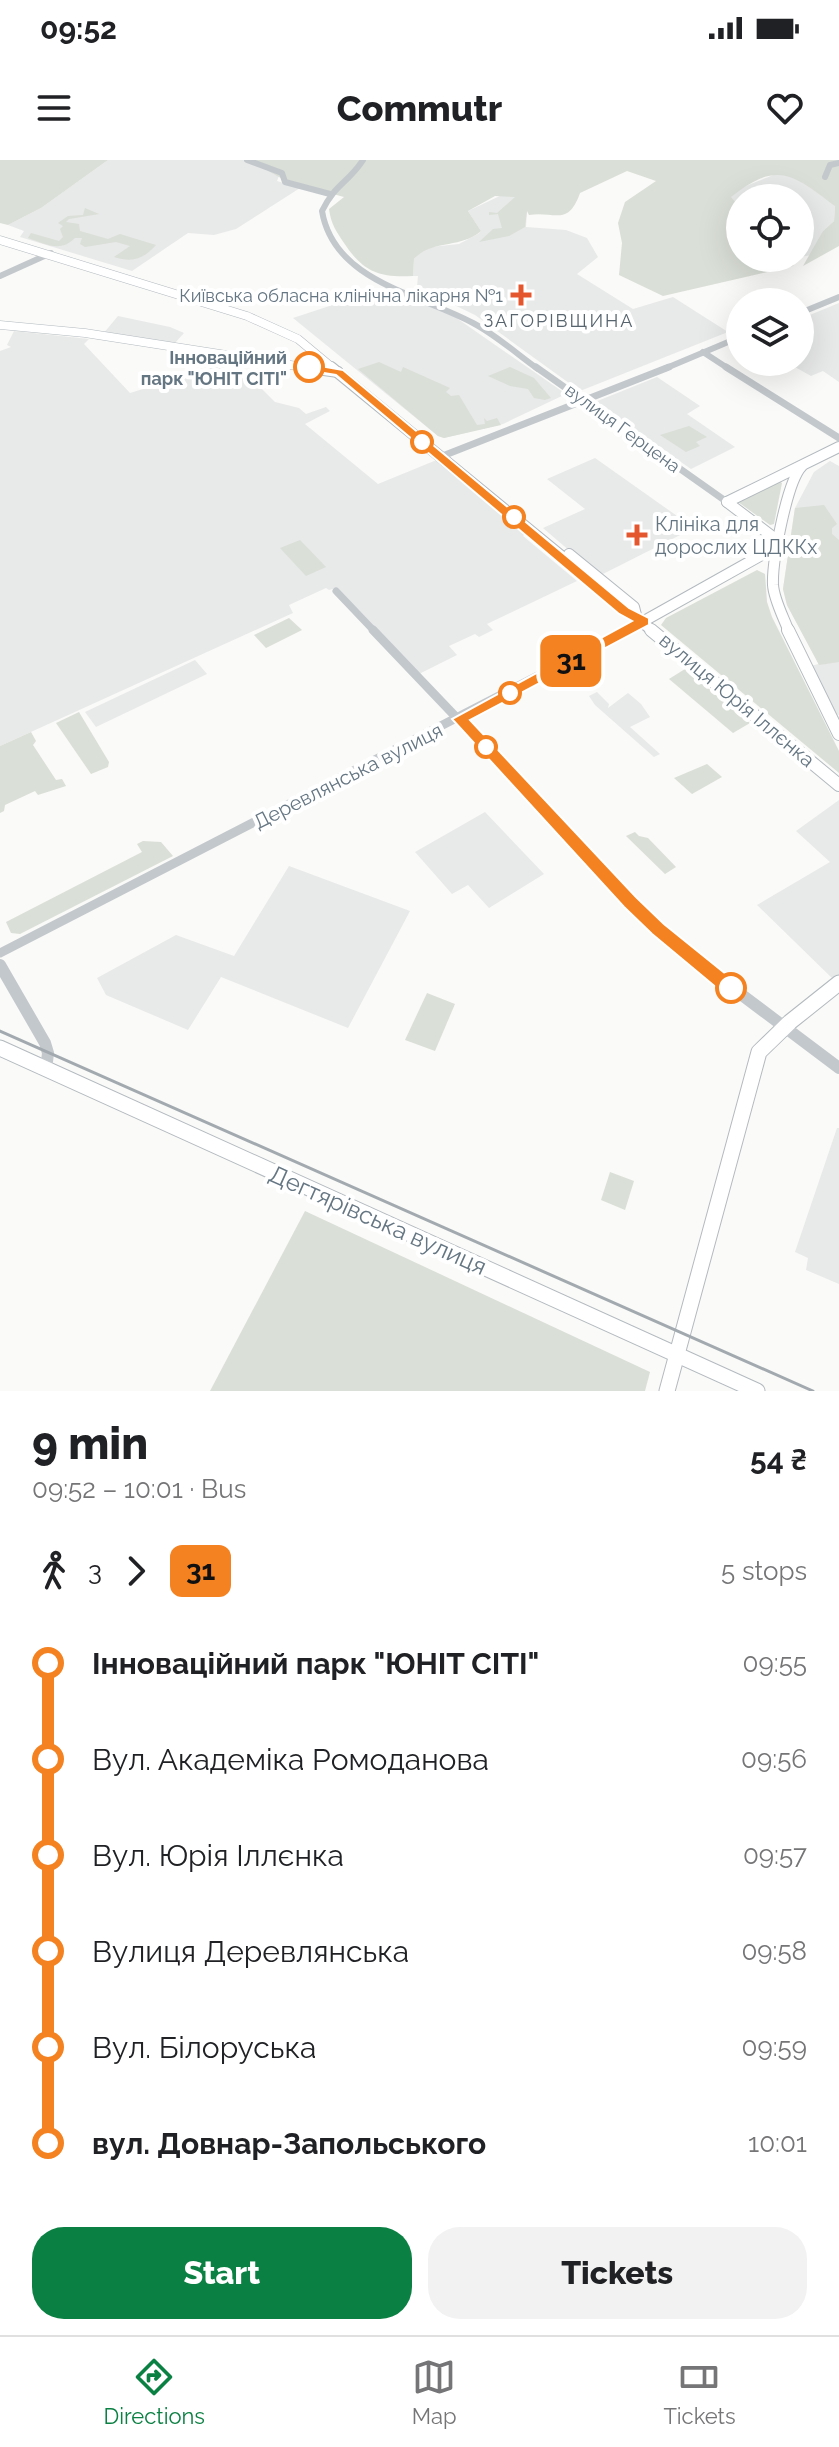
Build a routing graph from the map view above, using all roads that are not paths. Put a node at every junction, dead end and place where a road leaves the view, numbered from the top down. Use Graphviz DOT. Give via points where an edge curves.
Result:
graph roads {
  1 [pos="247,160"];
  2 [pos="363,160"];
  3 [pos="839,163"];
  4 [pos="825,177"];
  5 [pos="330,194"];
  6 [pos="0,238"];
  7 [pos="49,254"];
  8 [pos="0,276"];
  9 [pos="839,297"];
  10 [pos="814,307"];
  11 [pos="0,325"];
  12 [pos="726,343"];
  13 [pos="312,346"];
  14 [pos="703,352"];
  15 [pos="298,366"];
  16 [pos="344,373"];
  17 [pos="586,401"];
  18 [pos="839,438"];
  19 [pos="839,447"];
  20 [pos="444,455"];
  21 [pos="802,466"];
  22 [pos="727,502"];
  23 [pos="777,544"];
  24 [pos="336,591"];
  25 [pos="640,618"];
  26 [pos="459,719"];
  27 [pos="836,721"];
  28 [pos="839,734"];
  29 [pos="838,783"];
  30 [pos="0,953"];
  31 [pos="0,965"];
  32 [pos="839,983"];
  33 [pos="783,1028"];
  34 [pos="0,1048"];
  35 [pos="839,1068"];
  36 [pos="46,1070"];
  37 [pos="678,1355"];
  38 [pos="667,1391"];
  39 [pos="757,1391"];
  1 -- 5 [label="street" via="282,173 285,182"];
  2 -- 5 [label="street"];
  3 -- 4 [label="street" via="830,165"];
  5 -- 17 [label="street, вулиця Герцена" via="322,216 356,268 460,314"];
  6 -- 7 [label="main road, вулиця Юрія Іллєнка"];
  7 -- 8 [label="street"];
  7 -- 13 [label="main road, вулиця Юрія Іллєнка" via="247,316"];
  9 -- 10 [label="street"];
  11 -- 15 [label="main road"];
  12 -- 14 [label="street"];
  13 -- 15 [label="main road"];
  13 -- 16 [label="main road, вулиця Юрія Іллєнка"];
  14 -- 17 [label="street"];
  14 -- 18 [label="street"];
  15 -- 16 [label="main road"];
  16 -- 20 [label="main road, вулиця Юрія Іллєнка"];
  17 -- 20 [label="street"];
  17 -- 22 [label="street, вулиця Герцена"];
  19 -- 21 [label="main road"];
  20 -- 25 [label="main road, вулиця Юрія Іллєнка" via="634,607"];
  21 -- 22 [label="main road"];
  21 -- 23 [label="main road" via="791,482"];
  22 -- 23 [label="main road, вулиця Герцена"];
  23 -- 25 [label="main road, Деревлянська вулиця"];
  23 -- 27 [label="main road" via="777,602"];
  24 -- 26 [label="street"];
  25 -- 26 [label="street, Деревлянська вулиця"];
  25 -- 29 [label="main road, вулиця Юрія Іллєнка"];
  26 -- 30 [label="street, Деревлянська вулиця"];
  26 -- 33 [label="street" via="658,929"];
  27 -- 28 [label="main road"];
  31 -- 36 [label="street" via="45,1043"];
  32 -- 33 [label="main road"];
  33 -- 35 [label="street"];
  33 -- 37 [label="main road" via="759,1052"];
  34 -- 36 [label="main road, Дегтярівська вулиця"];
  36 -- 37 [label="main road, Дегтярівська вулиця"];
  37 -- 38 [label="main road"];
  37 -- 39 [label="main road, Дегтярівська вулиця"];
}
